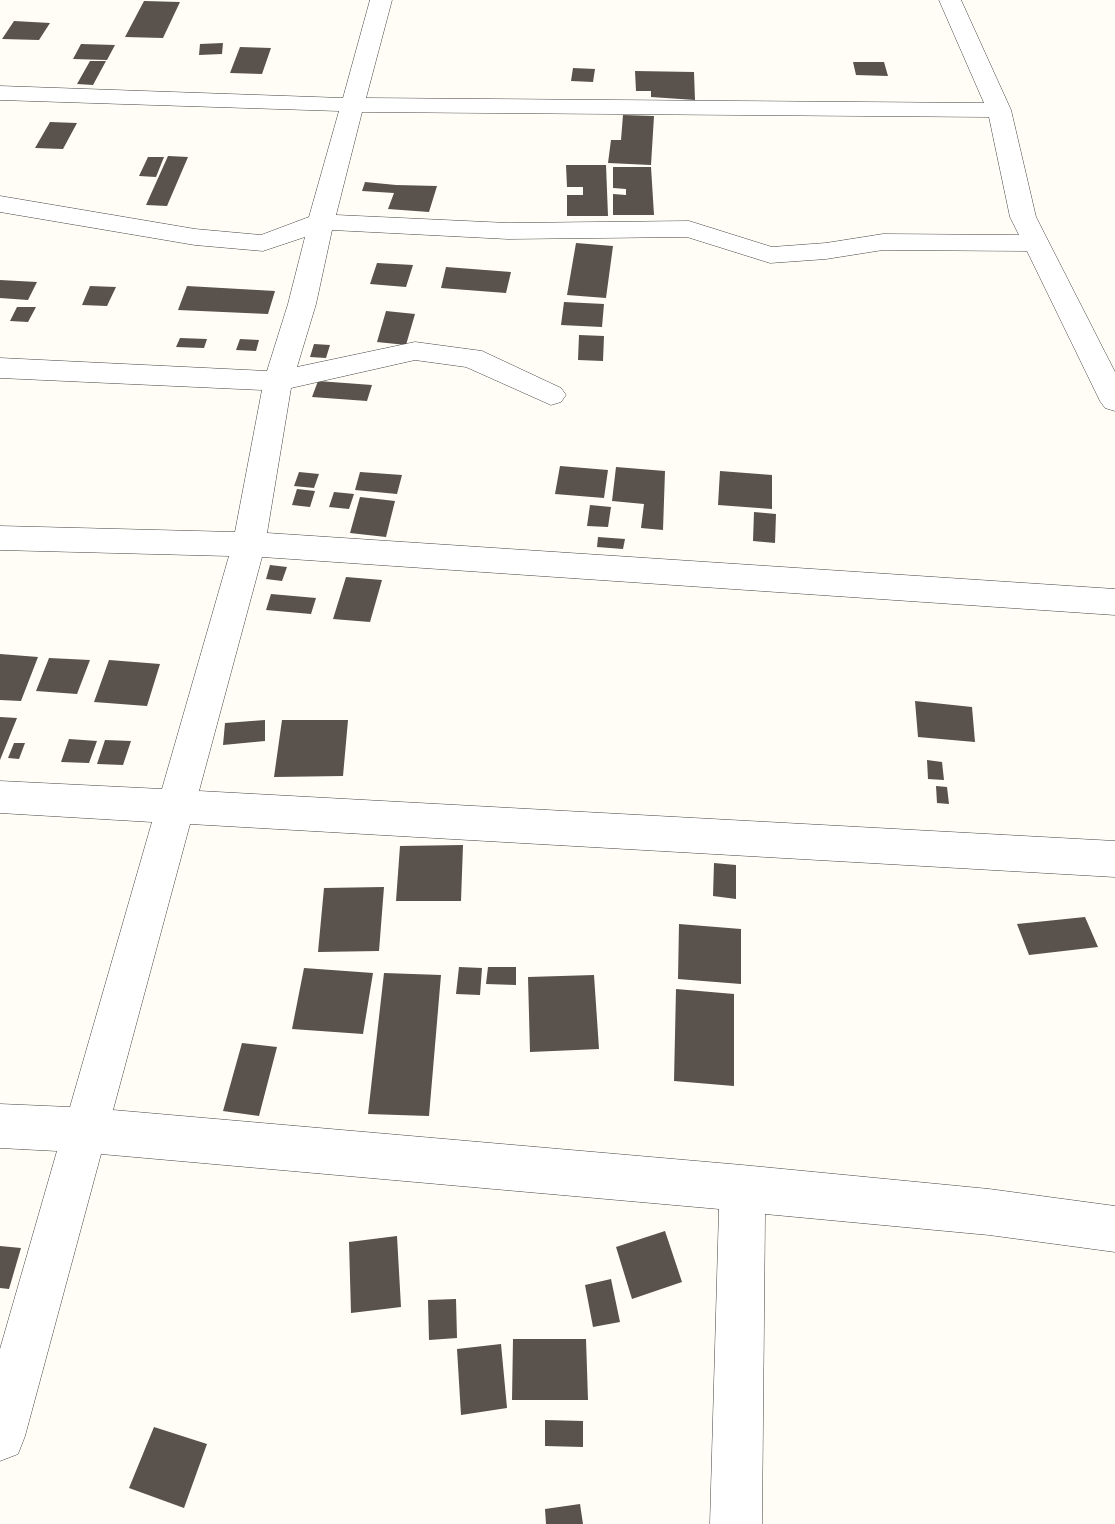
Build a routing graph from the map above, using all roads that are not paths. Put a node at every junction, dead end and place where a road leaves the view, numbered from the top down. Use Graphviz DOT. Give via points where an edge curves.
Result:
graph roads {
  1 [pos="381,0"];
  2 [pos="950,0"];
  3 [pos="0,93"];
  4 [pos="353,104"];
  5 [pos="999,110"];
  6 [pos="0,204"];
  7 [pos="321,222"];
  8 [pos="1037,243"];
  9 [pos="0,368"];
  10 [pos="278,381"];
  11 [pos="551,395"];
  12 [pos="1115,401"];
  13 [pos="0,538"];
  14 [pos="249,544"];
  15 [pos="1115,602"];
  16 [pos="0,797"];
  17 [pos="177,805"];
  18 [pos="1115,859"];
  19 [pos="0,1126"];
  20 [pos="85,1130"];
  21 [pos="741,1188"];
  22 [pos="1115,1229"];
  23 [pos="0,1436"];
  24 [pos="736,1524"];
  1 -- 4 [label="street"];
  2 -- 5 [label="street"];
  3 -- 4 [label="street"];
  4 -- 5 [label="street"];
  4 -- 7 [label="street"];
  5 -- 8 [label="street" via="1023,217"];
  6 -- 7 [label="street" via="195,237 263,243"];
  7 -- 8 [label="street" via="508,231 689,229 770,255 883,242"];
  7 -- 10 [label="street"];
  8 -- 12 [label="street"];
  9 -- 10 [label="street"];
  10 -- 11 [label="street" via="415,351 472,358"];
  10 -- 14 [label="street"];
  13 -- 14 [label="street"];
  14 -- 15 [label="street"];
  14 -- 17 [label="street"];
  16 -- 17 [label="street"];
  17 -- 18 [label="street"];
  17 -- 20 [label="street"];
  19 -- 20 [label="street"];
  20 -- 21 [label="street"];
  20 -- 23 [label="street"];
  21 -- 22 [label="street"];
  21 -- 24 [label="street"];
}
